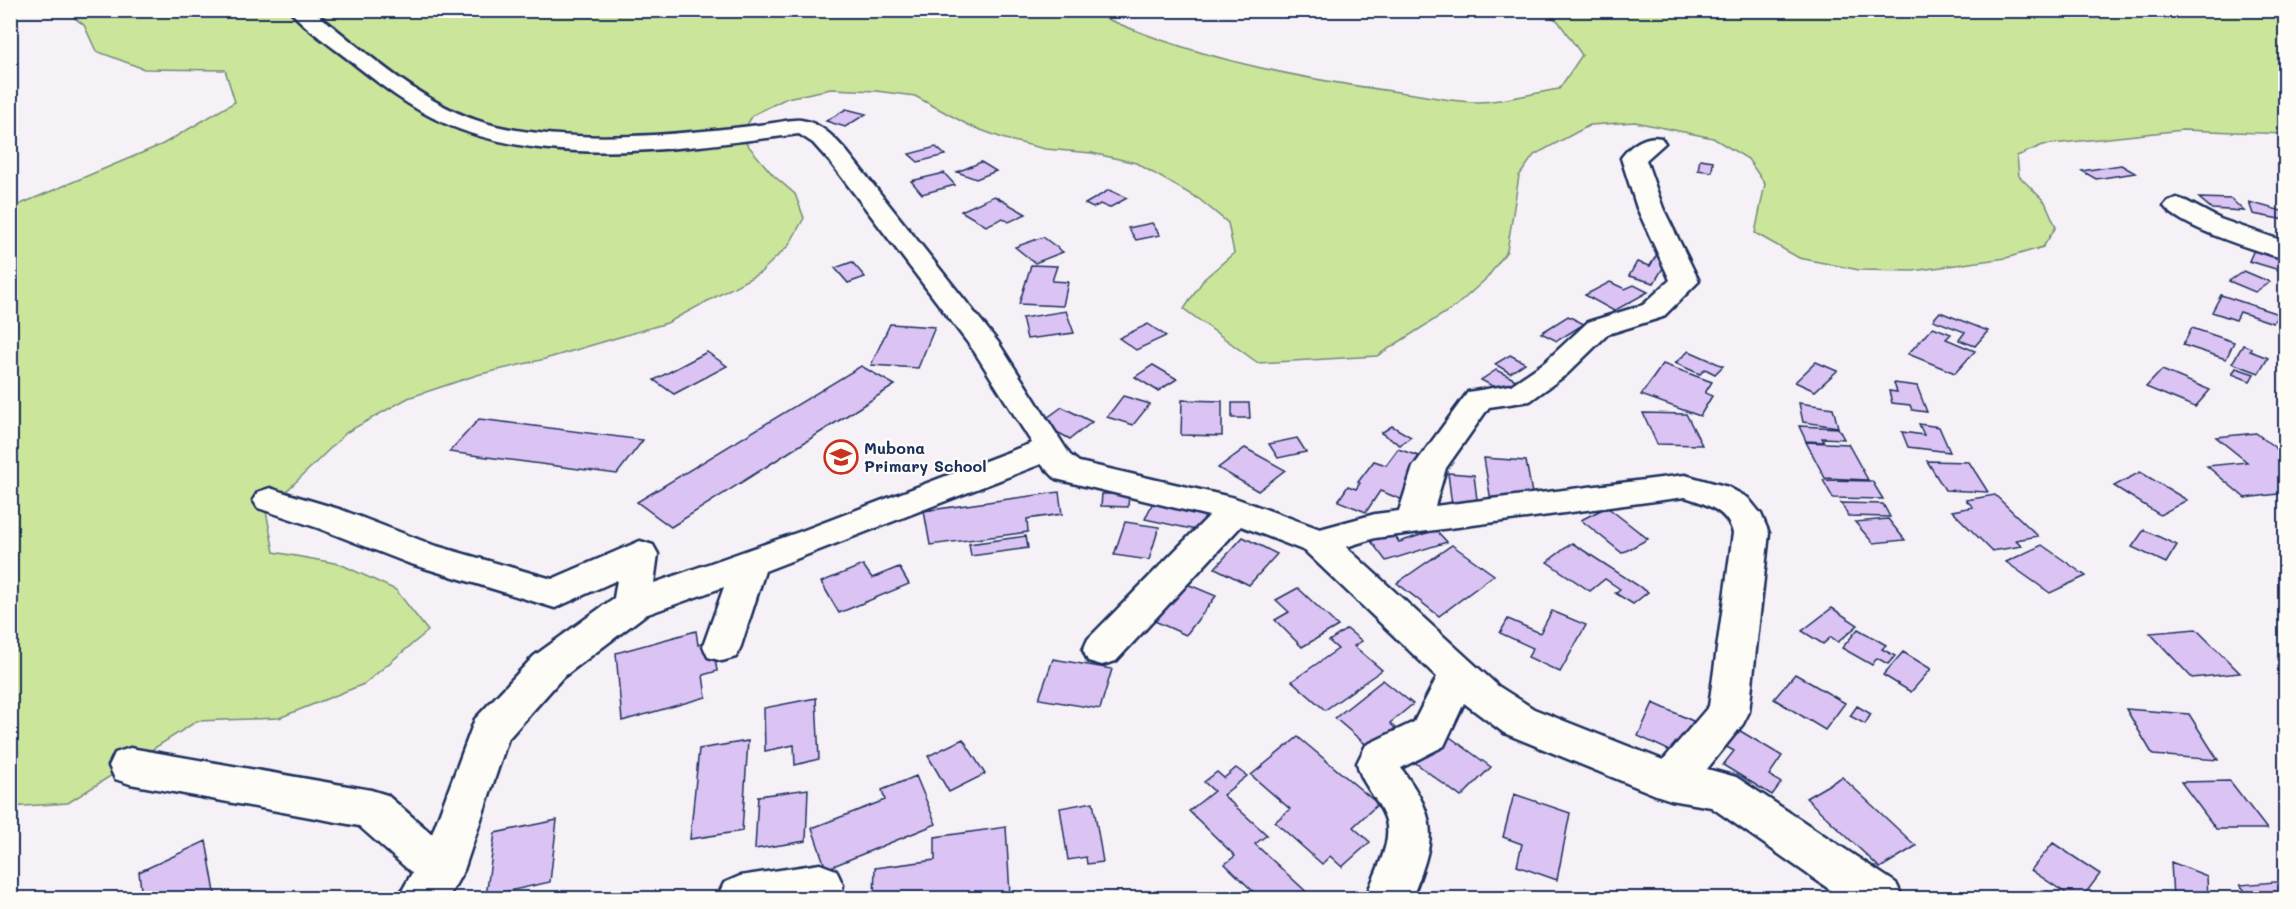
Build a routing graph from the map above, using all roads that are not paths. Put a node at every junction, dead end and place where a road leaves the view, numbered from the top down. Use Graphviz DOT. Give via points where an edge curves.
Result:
graph roads {
  1 [pos="299,10"];
  2 [pos="1653,143"];
  3 [pos="2176,206"];
  4 [pos="2286,251"];
  5 [pos="1051,448"];
  6 [pos="270,500"];
  7 [pos="1235,510"];
  8 [pos="1414,520"];
  9 [pos="1318,542"];
  10 [pos="750,563"];
  11 [pos="632,605"];
  12 [pos="722,646"];
  13 [pos="1102,650"];
  14 [pos="1459,673"];
  15 [pos="130,766"];
  16 [pos="1671,782"];
  17 [pos="431,884"];
  18 [pos="740,898"];
  19 [pos="818,898"];
  20 [pos="1389,898"];
  21 [pos="1880,898"];
  1 -- 5 [label="street" via="412,96 452,118 495,133 567,143 686,140 810,129 850,171 987,348"];
  2 -- 8 [label="street" via="1634,158 1650,208 1684,281 1653,311 1598,328 1556,368 1518,393 1479,399 1431,467"];
  3 -- 4 [label="street" via="2211,225"];
  5 -- 7 [label="street" via="1056,461 1082,476"];
  5 -- 10 [label="street"];
  6 -- 11 [label="street" via="421,554 555,594 640,554"];
  7 -- 9 [label="street"];
  7 -- 13 [label="street"];
  8 -- 9 [label="street"];
  8 -- 16 [label="street" via="1685,486 1736,507 1750,524 1751,533 1729,712"];
  9 -- 14 [label="street"];
  10 -- 11 [label="street"];
  10 -- 12 [label="street"];
  11 -- 17 [label="street" via="548,667 490,731"];
  14 -- 16 [label="street" via="1484,697 1519,721"];
  14 -- 20 [label="street" via="1429,734 1381,758 1378,764 1408,818 1410,839"];
  15 -- 17 [label="street" via="371,809"];
  16 -- 21 [label="street" via="1720,790"];
  18 -- 19 [label="street" via="820,885"];
}
